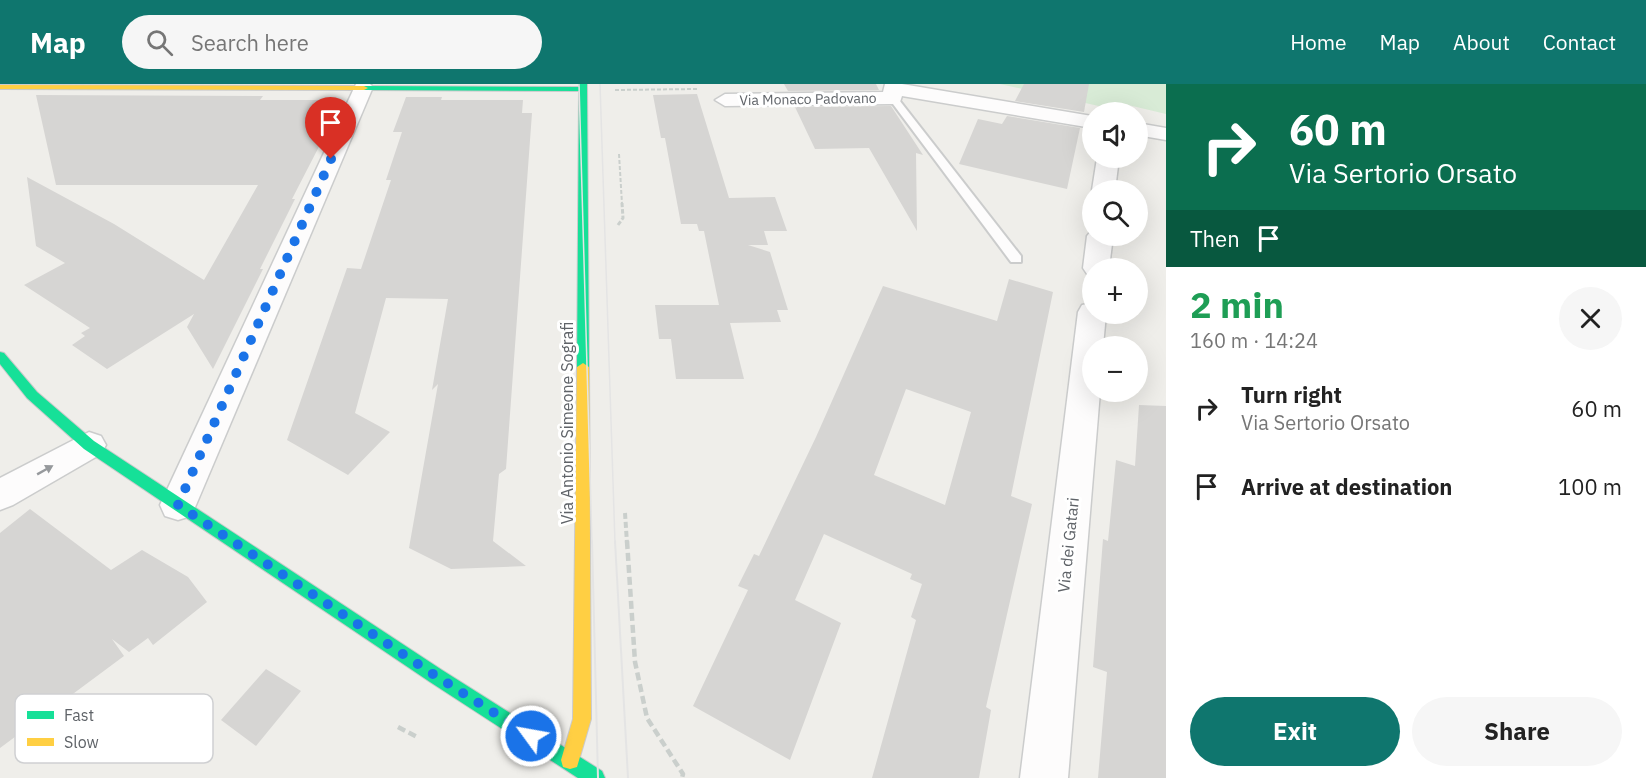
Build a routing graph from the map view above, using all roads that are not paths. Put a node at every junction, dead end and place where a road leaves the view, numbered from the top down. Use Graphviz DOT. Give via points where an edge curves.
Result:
graph roads {
  1 [pos="583,86"];
  2 [pos="0,87"];
  3 [pos="363,87"];
  4 [pos="893,98"];
  5 [pos="725,100"];
  6 [pos="1082,120"];
  7 [pos="1148,131"];
  8 [pos="1166,134"];
  9 [pos="1016,259"];
  10 [pos="1091,324"];
  11 [pos="0,356"];
  12 [pos="89,445"];
  13 [pos="0,495"];
  14 [pos="178,505"];
  15 [pos="570,760"];
  16 [pos="596,778"];
  17 [pos="1044,778"];
  1 -- 3 [label="street"];
  1 -- 15 [label="street, Via Antonio Simeone Sografi" via="582,720"];
  2 -- 3 [label="street"];
  3 -- 14 [label="street"];
  4 -- 5 [label="street, Via Monaco Padovano"];
  4 -- 6 [label="street, Via Monaco Padovano" via="892,88"];
  4 -- 9 [label="lane"];
  7 -- 8 [label="street"];
  10 -- 17 [label="street, Via dei Gatari"];
  11 -- 12 [label="street" via="32,394"];
  13 -- 12 [label="street, one-way"];
  12 -- 14 [label="street"];
  14 -- 15 [label="street"];
  15 -- 16 [label="street"];
}
